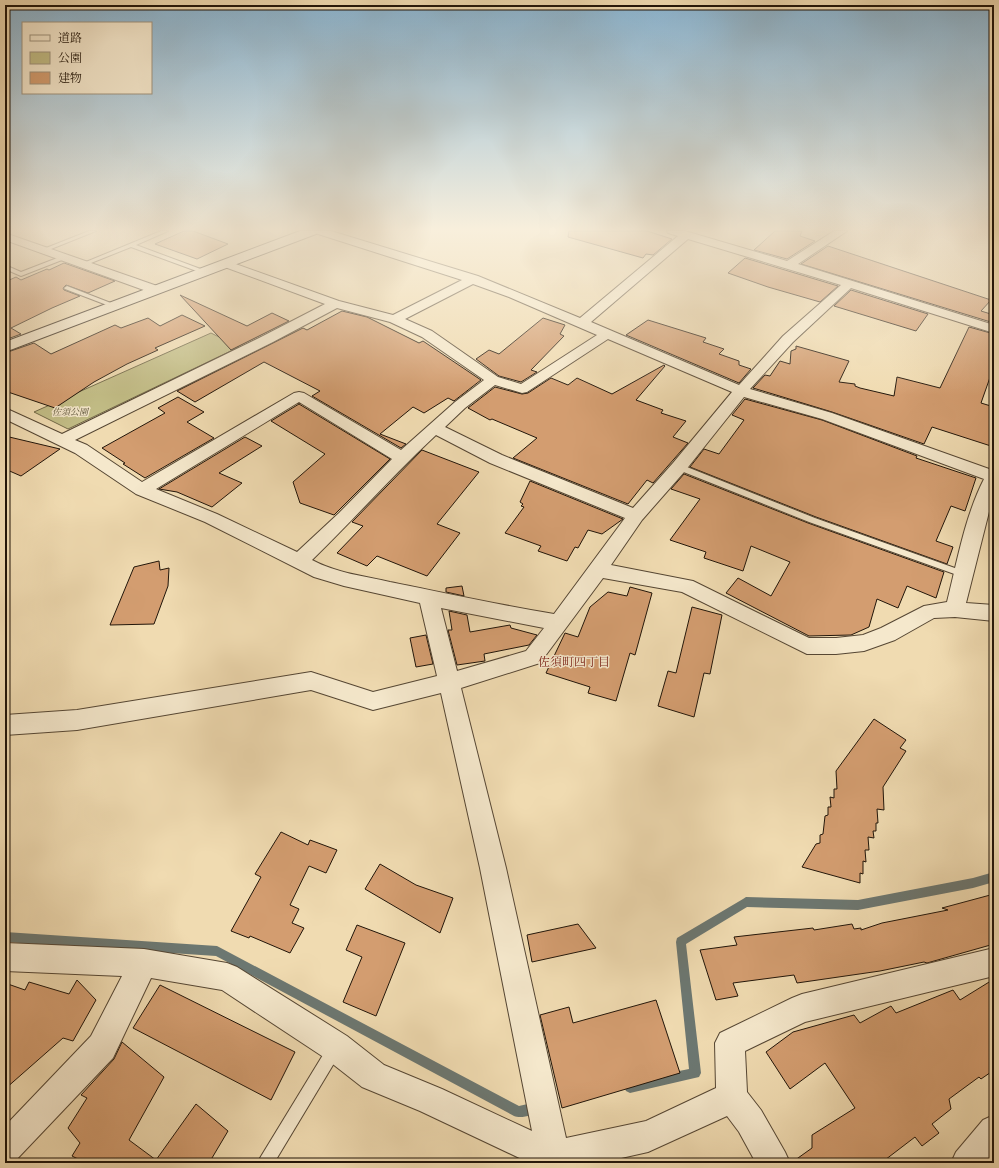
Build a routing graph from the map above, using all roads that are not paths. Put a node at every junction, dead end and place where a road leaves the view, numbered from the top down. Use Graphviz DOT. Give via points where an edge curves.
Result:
graph roads {
  1 [pos="144,286"];
  2 [pos="168,286"];
  3 [pos="285,286"];
  4 [pos="461,286"];
  5 [pos="490,286"];
  6 [pos="626,286"];
  7 [pos="847,286"];
  8 [pos="854,286"];
  9 [pos="67,288"];
  10 [pos="156,290"];
  11 [pos="335,304"];
  12 [pos="114,306"];
  13 [pos="396,318"];
  14 [pos="582,323"];
  15 [pos="994,329"];
  16 [pos="607,334"];
  17 [pos="5,347"];
  18 [pos="493,380"];
  19 [pos="741,391"];
  20 [pos="5,413"];
  21 [pos="435,428"];
  22 [pos="62,440"];
  23 [pos="402,458"];
  24 [pos="679,467"];
  25 [pos="994,477"];
  26 [pos="142,490"];
  27 [pos="636,516"];
  28 [pos="299,561"];
  29 [pos="598,570"];
  30 [pos="963,574"];
  31 [pos="429,598"];
  32 [pos="955,609"];
  33 [pos="994,613"];
  34 [pos="558,622"];
  35 [pos="450,682"];
  36 [pos="5,724"];
  37 [pos="5,957"];
  38 [pos="994,962"];
  39 [pos="144,963"];
  40 [pos="336,1047"];
  41 [pos="732,1097"];
  42 [pos="994,1131"];
  43 [pos="5,1150"];
  44 [pos="554,1160"];
  45 [pos="265,1163"];
  46 [pos="774,1163"];
  47 [pos="967,1163"];
  1 -- 10 [label="street"];
  2 -- 10 [label="street"];
  3 -- 11 [label="street"];
  4 -- 13 [label="street"];
  5 -- 14 [label="street"];
  6 -- 14 [label="street"];
  7 -- 19 [label="street" via="788,339"];
  8 -- 15 [label="street"];
  9 -- 12 [label="lane"];
  10 -- 12 [label="street"];
  11 -- 13 [label="street"];
  11 -- 22 [label="street"];
  12 -- 17 [label="street"];
  13 -- 18 [label="street" via="427,334"];
  14 -- 16 [label="street"];
  16 -- 18 [label="street" via="522,389"];
  16 -- 19 [label="street"];
  18 -- 21 [label="street"];
  19 -- 24 [label="street"];
  19 -- 25 [label="street" via="827,416"];
  20 -- 22 [label="street"];
  21 -- 23 [label="street"];
  21 -- 27 [label="street" via="496,459"];
  22 -- 26 [label="street" via="81,449"];
  23 -- 26 [label="street" via="299,396"];
  23 -- 28 [label="street"];
  24 -- 27 [label="street"];
  24 -- 30 [label="lane" via="812,520"];
  25 -- 30 [label="street" via="985,493"];
  26 -- 28 [label="street" via="211,518"];
  27 -- 29 [label="street"];
  28 -- 31 [label="street" via="312,569 341,579"];
  29 -- 32 [label="street" via="686,586 807,646 864,643 888,634 931,611"];
  29 -- 34 [label="street"];
  30 -- 32 [label="street"];
  31 -- 34 [label="street"];
  31 -- 35 [label="street"];
  32 -- 33 [label="street"];
  34 -- 35 [label="street" via="533,657"];
  35 -- 36 [label="street" via="373,701 311,681 77,720"];
  35 -- 44 [label="street" via="493,868"];
  37 -- 39 [label="street"];
  38 -- 41 [label="street" via="802,1008 730,1043"];
  39 -- 40 [label="street" via="227,977"];
  39 -- 43 [label="street" via="102,1046"];
  40 -- 44 [label="street" via="373,1076 431,1100"];
  40 -- 45 [label="lane"];
  41 -- 44 [label="street" via="648,1136"];
  41 -- 46 [label="street" via="750,1121"];
  42 -- 47 [label="street"];
}
